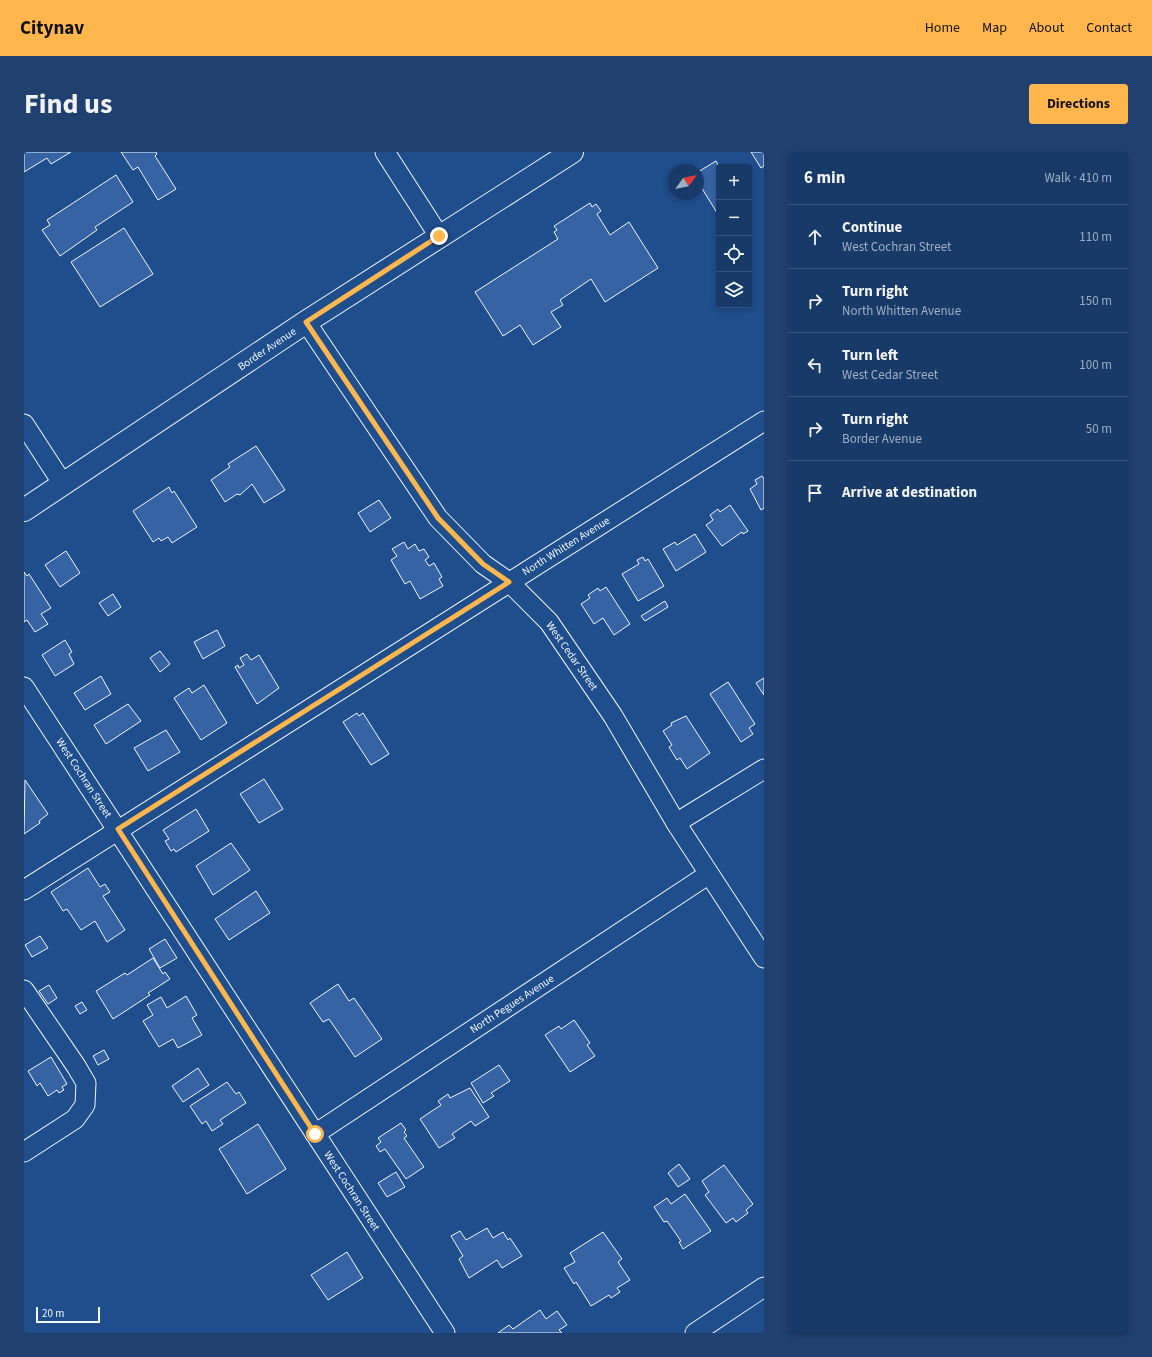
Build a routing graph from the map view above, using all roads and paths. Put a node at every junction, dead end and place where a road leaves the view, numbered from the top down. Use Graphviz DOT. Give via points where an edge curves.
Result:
graph roads {
  1 [pos="385,152"];
  2 [pos="572,152"];
  3 [pos="439,236"];
  4 [pos="306,322"];
  5 [pos="764,421"];
  6 [pos="24,424"];
  7 [pos="63,484"];
  8 [pos="24,510"];
  9 [pos="509,582"];
  10 [pos="24,687"];
  11 [pos="764,769"];
  12 [pos="676,823"];
  13 [pos="118,829"];
  14 [pos="709,874"];
  15 [pos="24,890"];
  16 [pos="764,958"];
  17 [pos="24,990"];
  18 [pos="315,1134"];
  19 [pos="24,1152"];
  20 [pos="764,1287"];
  21 [pos="445,1333"];
  22 [pos="694,1333"];
  1 -- 3 [label="street"];
  2 -- 3 [label="street, Border Avenue"];
  3 -- 4 [label="street, Border Avenue"];
  4 -- 7 [label="street, Border Avenue"];
  4 -- 9 [label="street, West Cedar Street" via="438,518 483,564"];
  5 -- 9 [label="street, North Whitten Avenue"];
  6 -- 7 [label="street"];
  7 -- 8 [label="street, Border Avenue"];
  9 -- 12 [label="street, West Cedar Street" via="553,629 613,716"];
  9 -- 13 [label="street, North Whitten Avenue"];
  10 -- 13 [label="street, West Cochran Street"];
  11 -- 12 [label="street"];
  12 -- 14 [label="street, West Cedar Street"];
  13 -- 15 [label="street, North Whitten Avenue"];
  13 -- 18 [label="street, West Cochran Street"];
  14 -- 16 [label="street, West Cedar Street"];
  14 -- 18 [label="street, North Pegues Avenue"];
  17 -- 19 [label="street" via="86,1083 85,1105 75,1119"];
  18 -- 21 [label="street, West Cochran Street"];
  20 -- 22 [label="street"];
}
